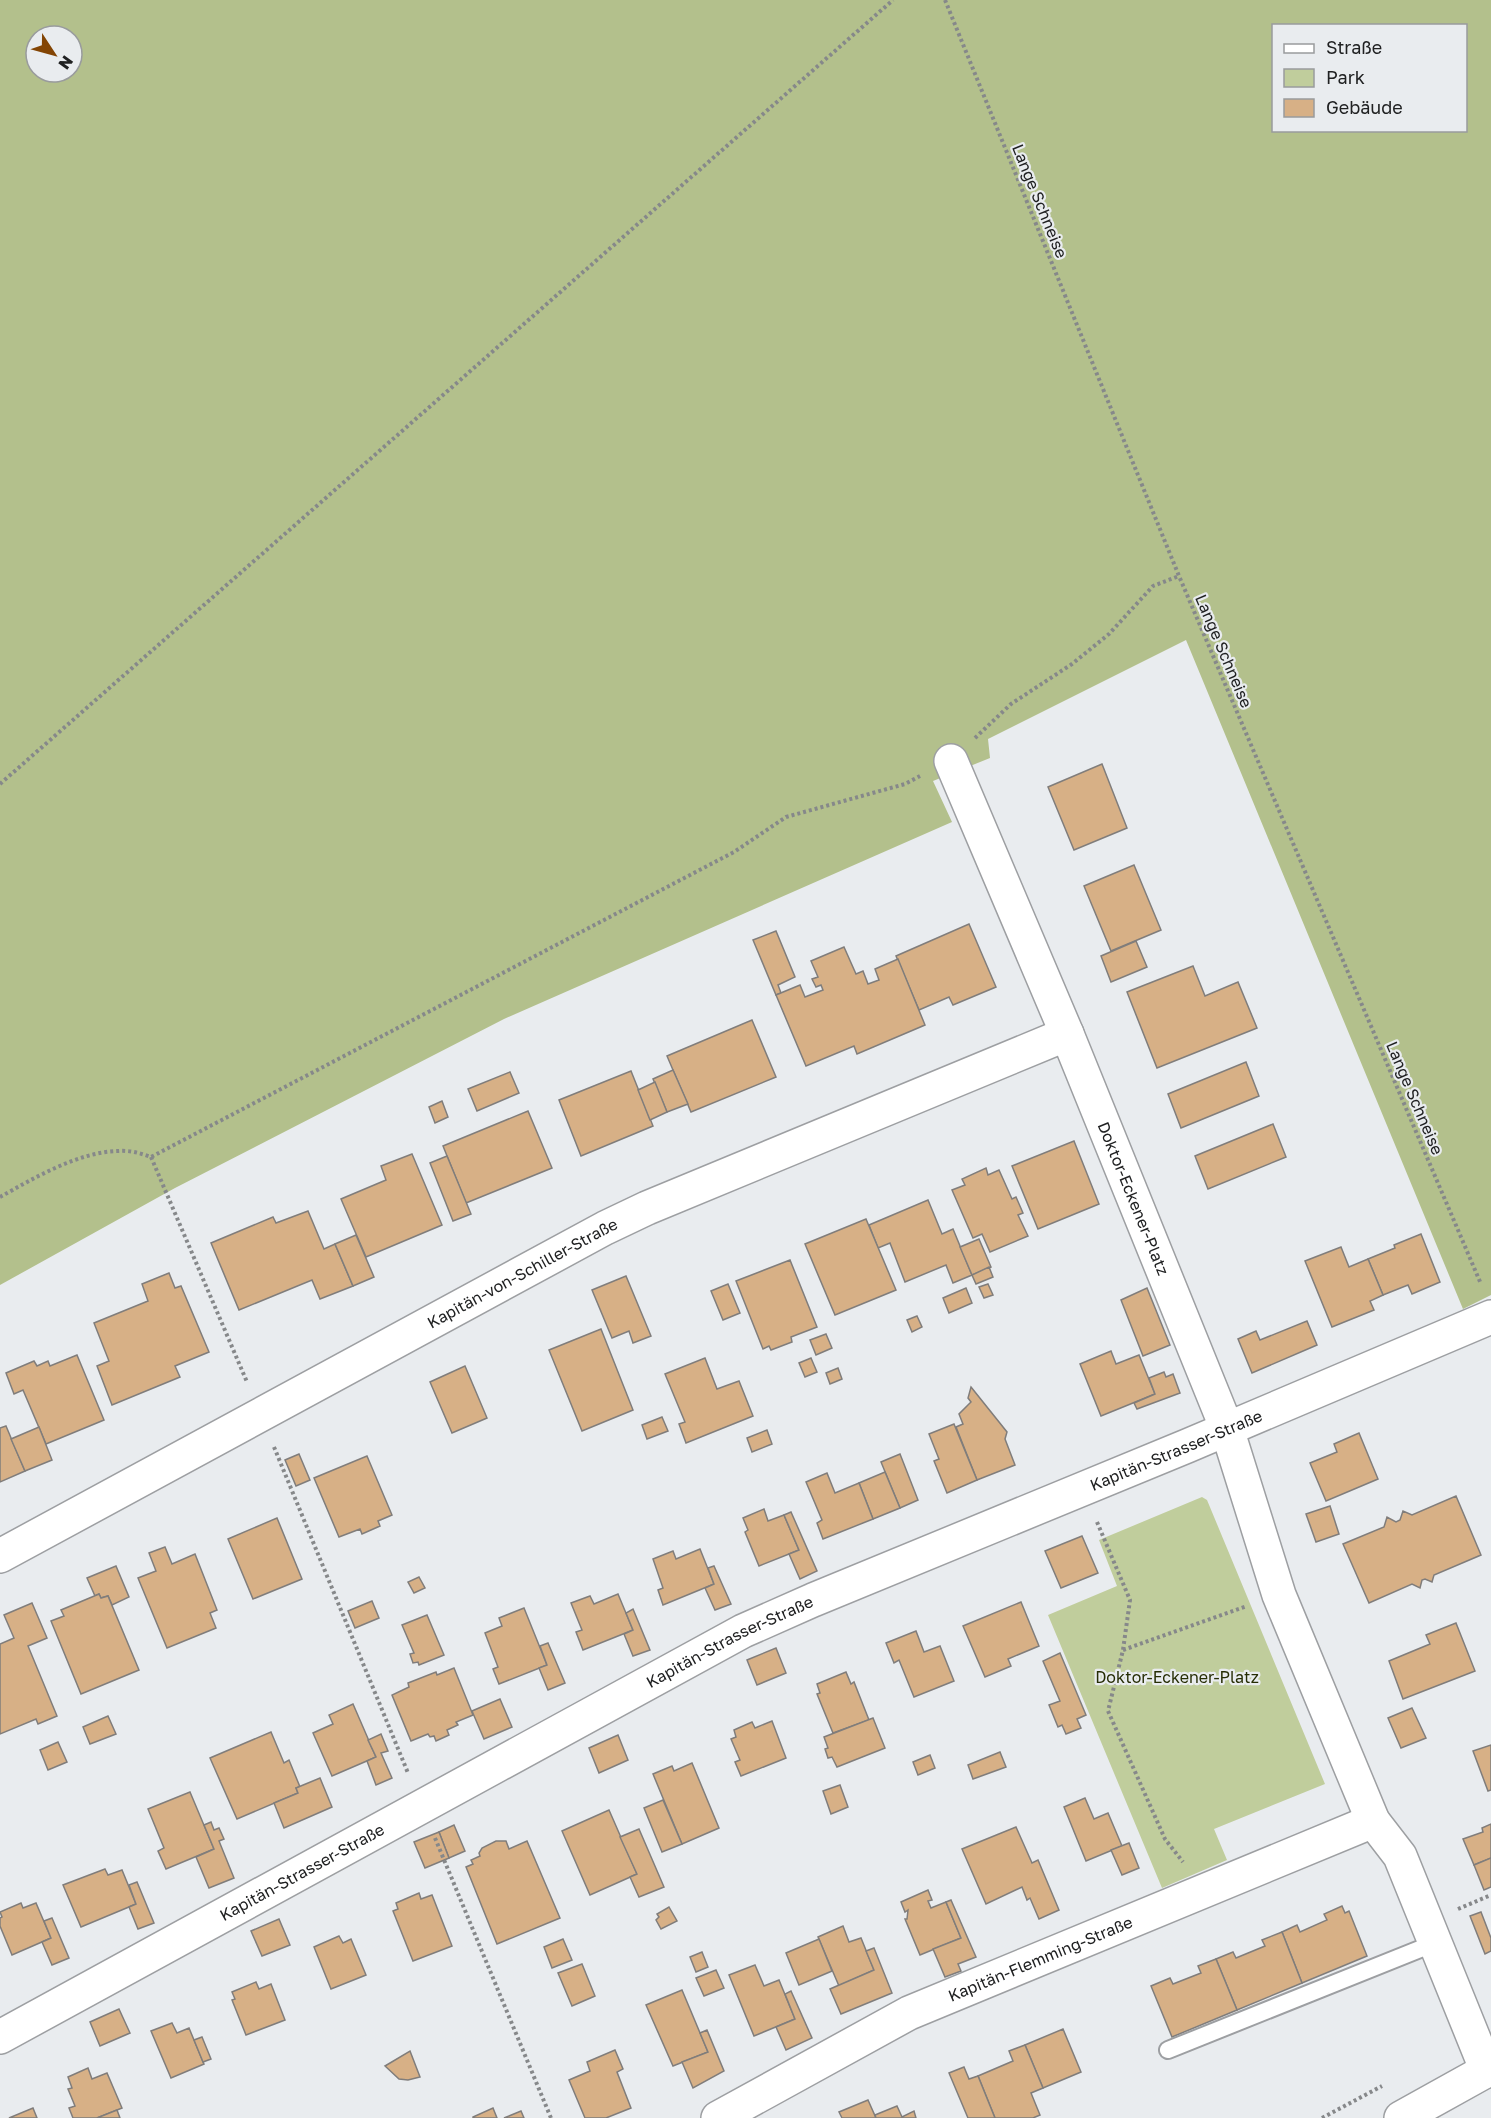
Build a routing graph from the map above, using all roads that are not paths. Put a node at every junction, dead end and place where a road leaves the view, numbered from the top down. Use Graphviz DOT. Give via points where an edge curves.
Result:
graph roads {
  1 [pos="951,761"];
  2 [pos="1067,1034"];
  3 [pos="1491,1317"];
  4 [pos="1227,1428"];
  5 [pos="0,1556"];
  6 [pos="1373,1821"];
  7 [pos="1435,1943"];
  8 [pos="0,2037"];
  9 [pos="1168,2050"];
  10 [pos="1489,2069"];
  11 [pos="718,2118"];
  12 [pos="1401,2118"];
  1 -- 2 [label="street, Doktor-Eckener-Platz"];
  2 -- 4 [label="street, Doktor-Eckener-Platz"];
  2 -- 5 [label="street, Kapitän-von-Schiller-Straße" via="648,1208 561,1251"];
  3 -- 4 [label="street, Kapitän-Strasser-Straße"];
  4 -- 6 [label="street, Doktor-Eckener-Platz" via="1279,1595"];
  4 -- 8 [label="street, Kapitän-Strasser-Straße" via="743,1631"];
  6 -- 7 [label="street, Doktor-Eckener-Platz" via="1400,1856"];
  6 -- 11 [label="street, Kapitän-Flemming-Straße" via="909,2013"];
  7 -- 9 [label="lane"];
  7 -- 10 [label="street, Doktor-Eckener-Platz"];
  10 -- 12 [label="street"];
}
